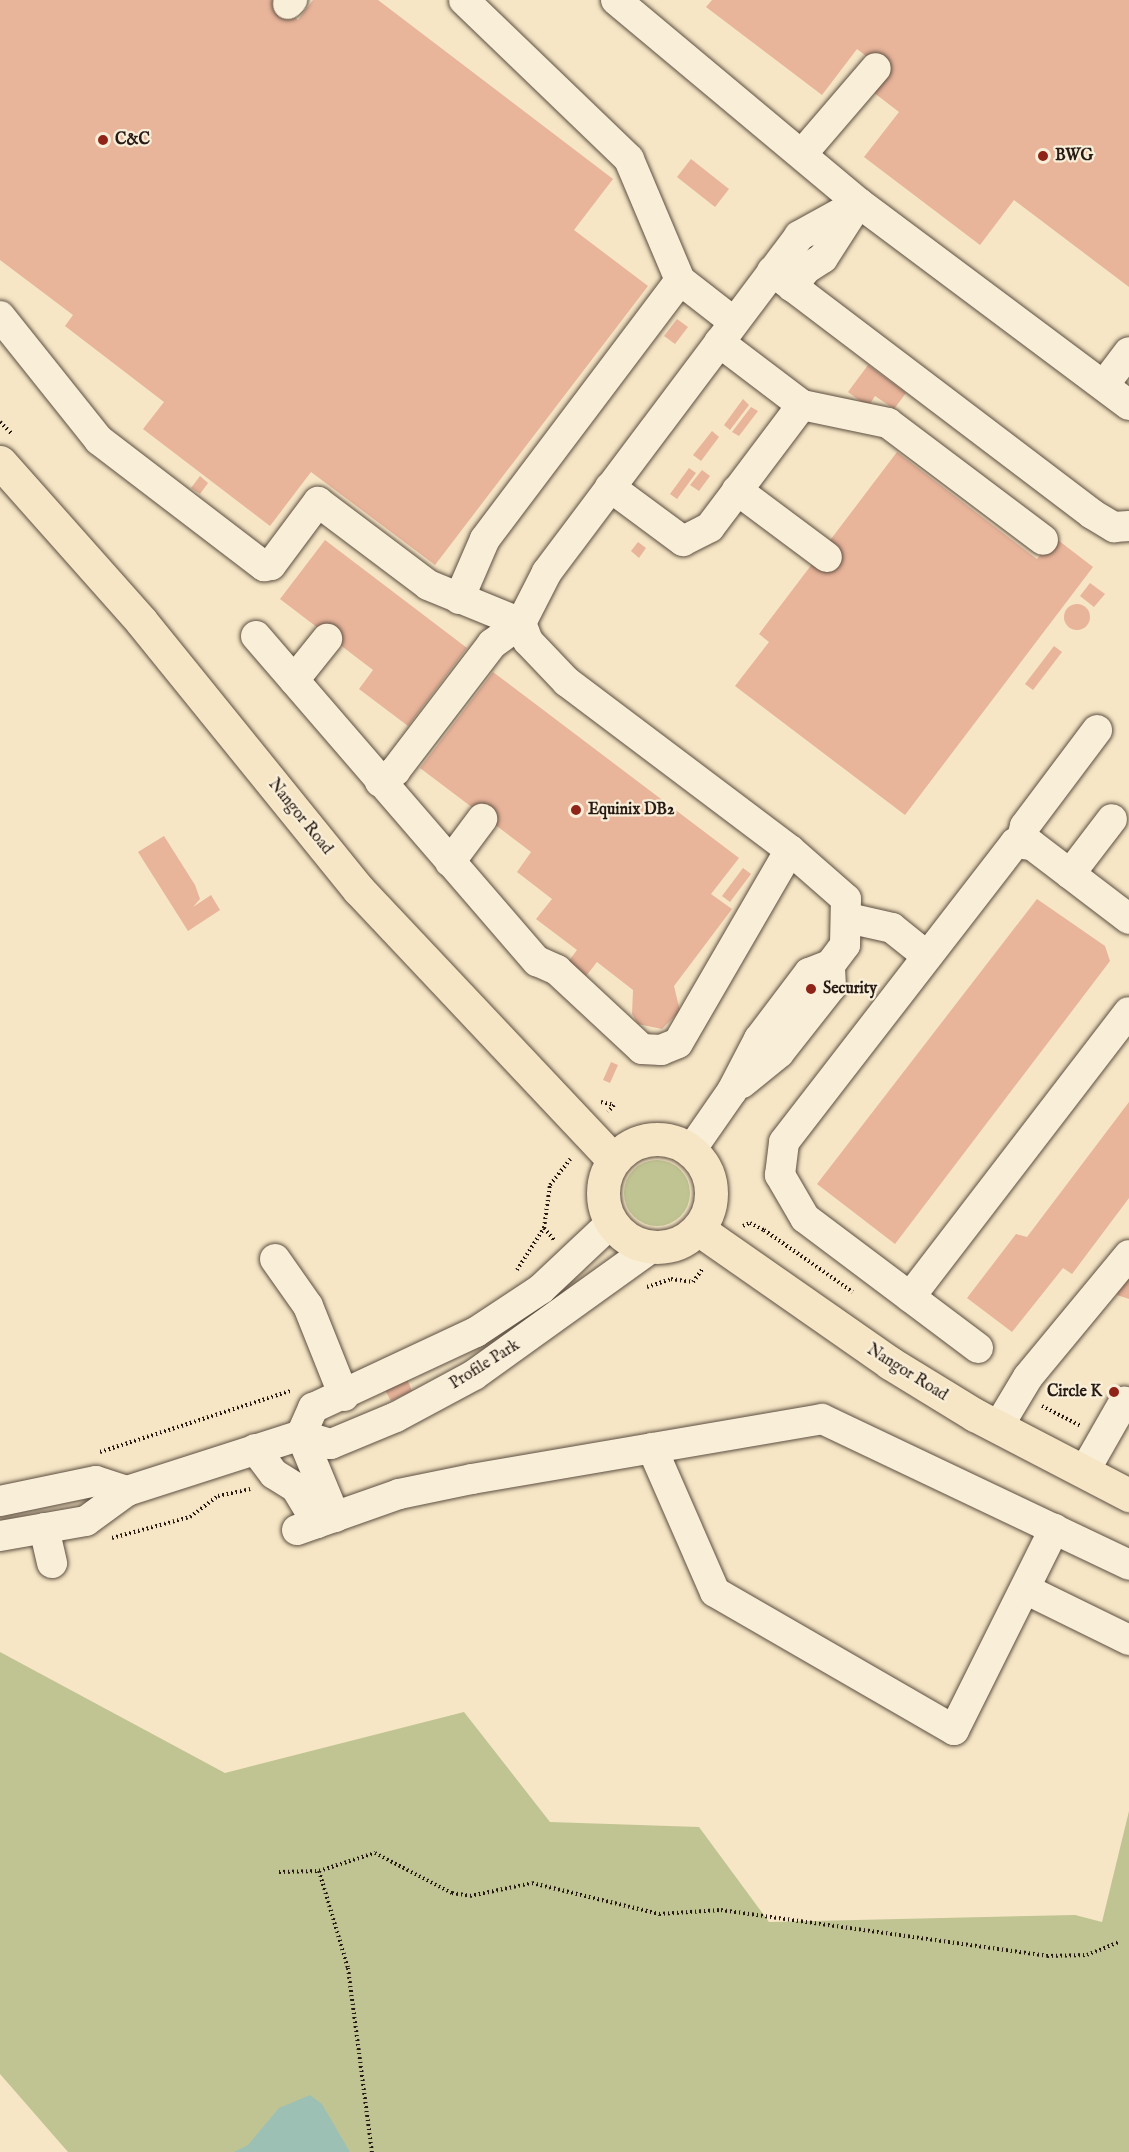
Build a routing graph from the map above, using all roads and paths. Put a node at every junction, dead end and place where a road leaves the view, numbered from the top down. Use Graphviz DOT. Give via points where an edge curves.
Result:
graph roads {
  1 [pos="464,0"];
  2 [pos="616,0"];
  3 [pos="876,68"];
  4 [pos="802,154"];
  5 [pos="859,203"];
  6 [pos="782,279"];
  7 [pos="680,280"];
  8 [pos="0,316"];
  9 [pos="727,332"];
  10 [pos="1129,352"];
  11 [pos="1104,386"];
  12 [pos="802,405"];
  13 [pos="1129,405"];
  14 [pos="0,462"];
  15 [pos="610,487"];
  16 [pos="737,490"];
  17 [pos="1129,526"];
  18 [pos="1043,540"];
  19 [pos="827,557"];
  20 [pos="459,599"];
  21 [pos="521,623"];
  22 [pos="256,636"];
  23 [pos="327,639"];
  24 [pos="294,680"];
  25 [pos="1097,730"];
  26 [pos="380,782"];
  27 [pos="482,819"];
  28 [pos="1112,819"];
  29 [pos="1021,842"];
  30 [pos="790,850"];
  31 [pos="450,862"];
  32 [pos="1070,874"];
  33 [pos="848,918"];
  34 [pos="1129,919"];
  35 [pos="927,956"];
  36 [pos="1129,1012"];
  37 [pos="614,1105"];
  38 [pos="608,1113"];
  39 [pos="691,1150"];
  40 [pos="563,1151"];
  41 [pos="613,1160"];
  42 [pos="611,1223"];
  43 [pos="698,1229"];
  44 [pos="652,1247"];
  45 [pos="1129,1255"];
  46 [pos="274,1259"];
  47 [pos="705,1266"];
  48 [pos="510,1277"];
  49 [pos="693,1282"];
  50 [pos="910,1297"];
  51 [pos="978,1348"];
  52 [pos="340,1385"];
  53 [pos="1129,1404"];
  54 [pos="998,1427"];
  55 [pos="301,1435"];
  56 [pos="652,1448"];
  57 [pos="255,1449"];
  58 [pos="96,1454"];
  59 [pos="1084,1472"];
  60 [pos="127,1491"];
  61 [pos="1129,1495"];
  62 [pos="0,1501"];
  63 [pos="316,1523"];
  64 [pos="44,1528"];
  65 [pos="1054,1529"];
  66 [pos="0,1536"];
  67 [pos="52,1563"];
  68 [pos="1129,1565"];
  69 [pos="1027,1590"];
  70 [pos="1129,1641"];
  71 [pos="319,1871"];
  72 [pos="279,1872"];
  73 [pos="1120,1942"];
  74 [pos="372,2152"];
  1 -- 7 [label="street" via="629,159"];
  2 -- 4 [label="street"];
  3 -- 4 [label="street"];
  4 -- 5 [label="street"];
  5 -- 6 [label="street" via="799,236"];
  5 -- 11 [label="street"];
  6 -- 9 [label="street"];
  6 -- 17 [label="street" via="1092,514 1114,527"];
  7 -- 9 [label="street"];
  7 -- 20 [label="street" via="485,539"];
  8 -- 20 [label="street" via="99,440 264,566 271,565 318,502 428,585"];
  9 -- 12 [label="street"];
  9 -- 15 [label="street"];
  10 -- 11 [label="street"];
  11 -- 13 [label="street"];
  12 -- 16 [label="street"];
  12 -- 18 [label="street" via="888,423"];
  14 -- 41 [label="main road, Nangor Road" via="141,621 359,890"];
  15 -- 16 [label="street" via="683,541 710,527"];
  15 -- 21 [label="street" via="547,572"];
  16 -- 19 [label="street"];
  20 -- 21 [label="street"];
  21 -- 26 [label="street" via="492,644 395,771"];
  21 -- 30 [label="street" via="528,641 567,682"];
  22 -- 24 [label="street"];
  23 -- 24 [label="street"];
  24 -- 26 [label="street"];
  25 -- 29 [label="street" via="1025,826"];
  26 -- 31 [label="street"];
  27 -- 31 [label="street"];
  28 -- 32 [label="street"];
  29 -- 32 [label="street"];
  29 -- 35 [label="street" via="1001,856"];
  30 -- 31 [label="street" via="695,1019 678,1043 662,1050 642,1049 557,970 537,961"];
  30 -- 33 [label="street" via="846,899"];
  32 -- 34 [label="street"];
  33 -- 35 [label="street" via="892,928"];
  33 -- 39 [label="street" via="845,945 830,965 831,987 779,1053 732,1091"];
  35 -- 50 [label="street" via="784,1142 779,1158 789,1197 805,1218"];
  36 -- 50 [label="street"];
  37 -- 38 [label="path"];
  39 -- 41 [label="main road" via="659,1138 626,1148"];
  39 -- 43 [label="main road" via="703,1163 711,1188 708,1214"];
  40 -- 48 [label="path" via="570,1160 549,1185 544,1228"];
  41 -- 42 [label="main road" via="602,1191"];
  42 -- 44 [label="main road" via="629,1239"];
  42 -- 52 [label="street, Profile Park" via="541,1289 476,1332"];
  43 -- 44 [label="main road" via="677,1244"];
  43 -- 54 [label="main road, Nangor Road" via="875,1354"];
  44 -- 55 [label="street, Profile Park" via="474,1375 396,1417 331,1444"];
  45 -- 54 [label="street" via="1028,1377"];
  46 -- 52 [label="street" via="308,1306"];
  47 -- 49 [label="path"];
  50 -- 51 [label="street"];
  52 -- 55 [label="street, Profile Park" via="314,1408"];
  52 -- 58 [label="path"];
  53 -- 59 [label="street" via="1124,1402"];
  54 -- 59 [label="main road, Nangor Road"];
  55 -- 57 [label="street"];
  55 -- 63 [label="street"];
  56 -- 63 [label="street" via="399,1494"];
  56 -- 65 [label="street" via="822,1419"];
  56 -- 69 [label="street" via="715,1592 954,1730"];
  57 -- 60 [label="street"];
  57 -- 63 [label="street" via="274,1474 296,1488"];
  59 -- 61 [label="main road, Nangor Road"];
  60 -- 62 [label="street" via="96,1481"];
  60 -- 64 [label="street" via="86,1521"];
  64 -- 66 [label="street"];
  64 -- 67 [label="street"];
  65 -- 68 [label="street"];
  65 -- 69 [label="street"];
  69 -- 70 [label="street"];
  71 -- 72 [label="path"];
  71 -- 73 [label="path" via="375,1853 470,1896 531,1883 659,1914 722,1910 1047,1956 1087,1955"];
  71 -- 74 [label="path" via="348,1968"];
}
